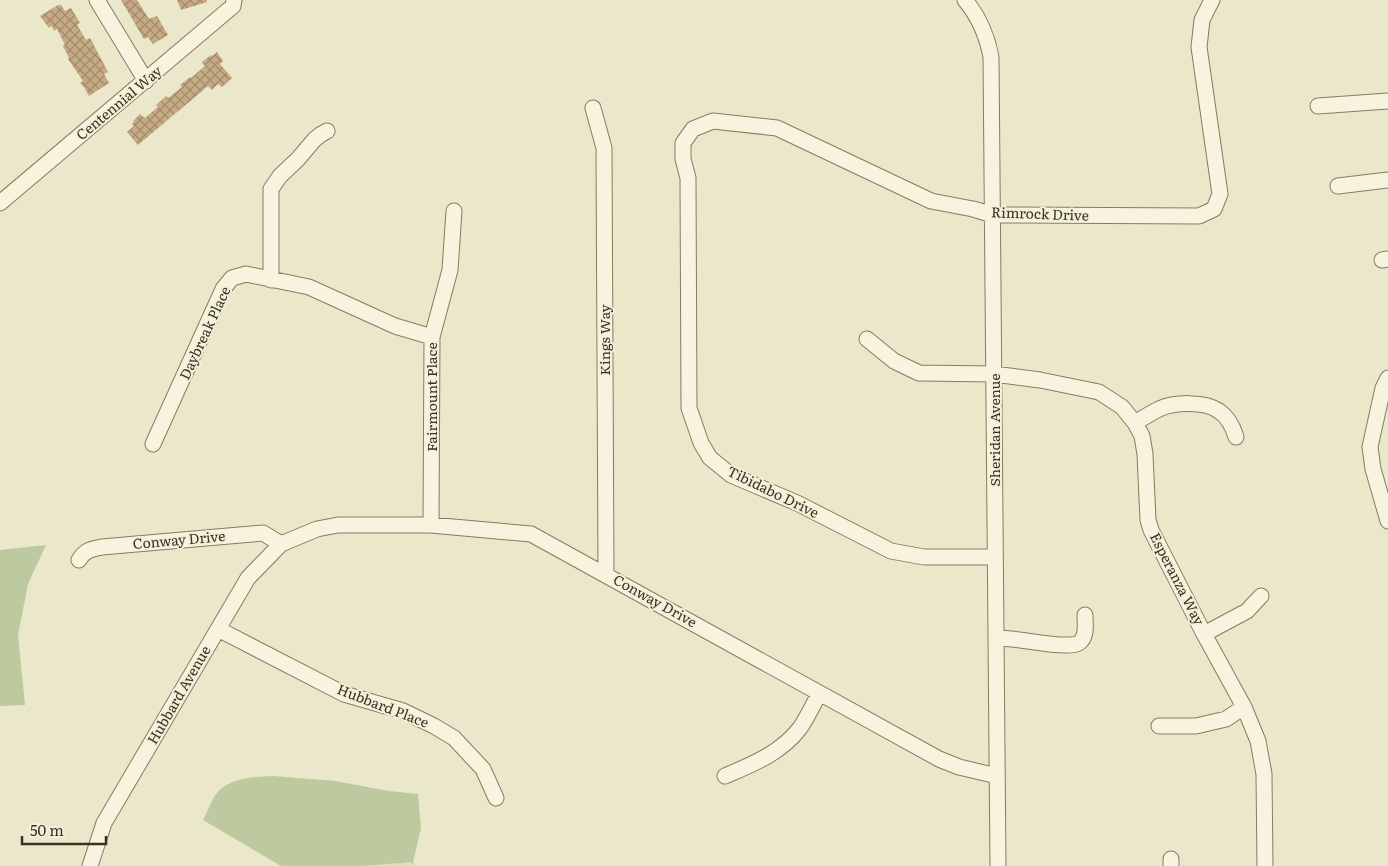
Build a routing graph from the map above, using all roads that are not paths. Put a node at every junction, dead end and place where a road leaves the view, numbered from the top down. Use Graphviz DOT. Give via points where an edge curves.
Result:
graph roads {
  1 [pos="97,0"];
  2 [pos="234,0"];
  3 [pos="965,0"];
  4 [pos="1212,0"];
  5 [pos="146,81"];
  6 [pos="1388,101"];
  7 [pos="1318,106"];
  8 [pos="593,108"];
  9 [pos="327,131"];
  10 [pos="688,178"];
  11 [pos="1388,180"];
  12 [pos="1338,186"];
  13 [pos="0,203"];
  14 [pos="454,211"];
  15 [pos="993,215"];
  16 [pos="271,280"];
  17 [pos="432,337"];
  18 [pos="867,339"];
  19 [pos="994,374"];
  20 [pos="1388,378"];
  21 [pos="1135,423"];
  22 [pos="1236,437"];
  23 [pos="153,444"];
  24 [pos="1385,503"];
  25 [pos="1388,521"];
  26 [pos="431,525"];
  27 [pos="286,542"];
  28 [pos="996,557"];
  29 [pos="79,560"];
  30 [pos="606,574"];
  31 [pos="1260,596"];
  32 [pos="1085,615"];
  33 [pos="218,629"];
  34 [pos="1204,634"];
  35 [pos="996,638"];
  36 [pos="819,694"];
  37 [pos="1244,708"];
  38 [pos="1159,726"];
  39 [pos="724,776"];
  40 [pos="997,776"];
  41 [pos="496,798"];
  42 [pos="90,866"];
  43 [pos="998,866"];
  44 [pos="1265,866"];
  1 -- 5 [label="street"];
  2 -- 5 [label="street, Centennial Way" via="233,6"];
  3 -- 15 [label="street, Sheridan Avenue" via="980,21 991,57"];
  4 -- 15 [label="street, Rimrock Drive" via="1202,20 1199,47 1220,194 1214,209 1199,216"];
  5 -- 13 [label="street, Centennial Way"];
  6 -- 7 [label="street"];
  8 -- 30 [label="street, Kings Way" via="604,148"];
  9 -- 16 [label="street" via="314,140 272,189"];
  10 -- 15 [label="street, Rimrock Drive" via="683,142 693,129 713,121 777,128 931,201"];
  10 -- 28 [label="street, Tibidabo Drive" via="690,408 701,443 710,458 731,475 797,503 891,551 924,557"];
  11 -- 12 [label="street"];
  14 -- 17 [label="street, Fairmount Place" via="450,270"];
  15 -- 19 [label="street, Sheridan Avenue"];
  16 -- 17 [label="street, Daybreak Place" via="309,287 395,326"];
  16 -- 23 [label="street, Daybreak Place" via="246,274 232,278 223,289"];
  17 -- 26 [label="street, Fairmount Place"];
  18 -- 19 [label="street, Esperanza Way" via="894,361 919,372"];
  19 -- 21 [label="street, Esperanza Way" via="1099,392 1122,408"];
  19 -- 28 [label="street, Sheridan Avenue"];
  20 -- 24 [label="street" via="1370,447 1373,469"];
  21 -- 22 [label="street" via="1160,408 1181,403 1211,407 1232,425"];
  21 -- 34 [label="street, Esperanza Way" via="1142,436 1145,454 1151,530"];
  24 -- 25 [label="street"];
  26 -- 27 [label="street, Conway Drive" via="338,525 316,529"];
  26 -- 30 [label="street, Conway Drive" via="531,534"];
  27 -- 29 [label="street, Conway Drive" via="263,533 234,535 102,547 88,550"];
  27 -- 33 [label="street, Hubbard Avenue" via="248,578"];
  28 -- 35 [label="street, Sheridan Avenue"];
  30 -- 36 [label="street, Conway Drive"];
  31 -- 34 [label="street" via="1247,611"];
  32 -- 35 [label="street" via="1085,634 1078,644"];
  33 -- 41 [label="street, Hubbard Place" via="344,694 403,711 454,738 483,769"];
  33 -- 42 [label="street, Hubbard Avenue" via="104,823"];
  34 -- 37 [label="street, Esperanza Way"];
  35 -- 40 [label="street, Sheridan Avenue"];
  36 -- 39 [label="street" via="800,727 784,745 760,761"];
  36 -- 40 [label="street, Conway Drive" via="939,759 974,772"];
  37 -- 38 [label="street" via="1226,719 1196,726"];
  37 -- 44 [label="street, Esperanza Way" via="1258,741 1264,774"];
  40 -- 43 [label="street, Sheridan Avenue"];
}
